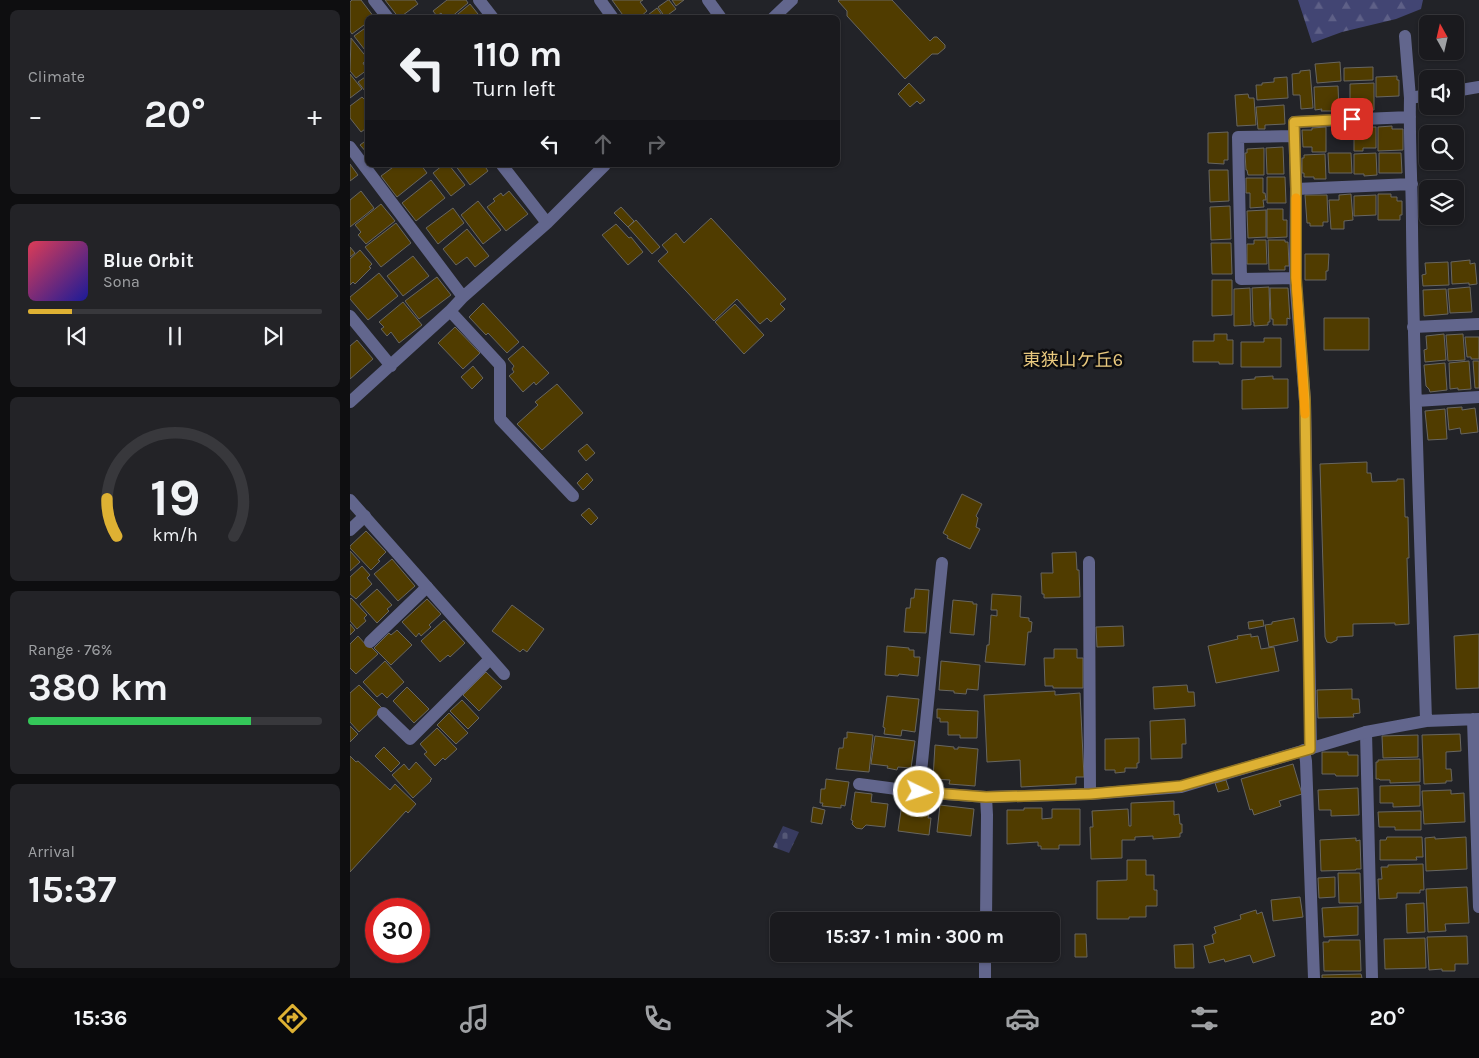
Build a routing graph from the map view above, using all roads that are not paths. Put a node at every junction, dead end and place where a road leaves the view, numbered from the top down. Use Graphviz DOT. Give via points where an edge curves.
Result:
graph roads {
  1 [pos="374,0"];
  2 [pos="479,0"];
  3 [pos="600,0"];
  4 [pos="708,0"];
  5 [pos="792,0"];
  6 [pos="386,15"];
  7 [pos="491,15"];
  8 [pos="611,15"];
  9 [pos="719,15"];
  10 [pos="776,15"];
  11 [pos="1405,36"];
  12 [pos="1479,87"];
  13 [pos="1464,90"];
  14 [pos="1419,97"];
  15 [pos="1410,98"];
  16 [pos="1410,117"];
  17 [pos="1294,136"];
  18 [pos="350,147"];
  19 [pos="365,167"];
  20 [pos="365,167"];
  21 [pos="504,167"];
  22 [pos="603,167"];
  23 [pos="1412,184"];
  24 [pos="1296,189"];
  25 [pos="547,222"];
  26 [pos="1296,278"];
  27 [pos="463,297"];
  28 [pos="450,311"];
  29 [pos="350,316"];
  30 [pos="1479,324"];
  31 [pos="1413,327"];
  32 [pos="391,366"];
  33 [pos="1479,397"];
  34 [pos="1416,401"];
  35 [pos="350,402"];
  36 [pos="573,496"];
  37 [pos="350,500"];
  38 [pos="364,516"];
  39 [pos="350,530"];
  40 [pos="1089,562"];
  41 [pos="942,563"];
  42 [pos="427,587"];
  43 [pos="370,642"];
  44 [pos="490,659"];
  45 [pos="504,674"];
  46 [pos="383,713"];
  47 [pos="1476,719"];
  48 [pos="1426,721"];
  49 [pos="1366,732"];
  50 [pos="1307,749"];
  51 [pos="859,784"];
  52 [pos="919,792"];
  53 [pos="1090,794"];
  54 [pos="986,797"];
  55 [pos="1479,907"];
  56 [pos="986,912"];
  57 [pos="985,962"];
  58 [pos="985,978"];
  59 [pos="1314,978"];
  60 [pos="1372,978"];
  1 -- 6 [label="street"];
  2 -- 7 [label="street"];
  3 -- 8 [label="street"];
  4 -- 9 [label="street"];
  5 -- 10 [label="street"];
  11 -- 15 [label="street"];
  12 -- 13 [label="street"];
  14 -- 15 [label="street"];
  15 -- 16 [label="street"];
  16 -- 17 [label="street" via="1294,122"];
  16 -- 23 [label="street"];
  17 -- 24 [label="street"];
  17 -- 26 [label="street" via="1238,137 1241,279"];
  18 -- 19 [label="street"];
  20 -- 27 [label="street"];
  21 -- 25 [label="street"];
  22 -- 25 [label="street"];
  23 -- 24 [label="street"];
  23 -- 31 [label="street"];
  24 -- 26 [label="street"];
  25 -- 27 [label="street"];
  26 -- 50 [label="street" via="1305,401"];
  27 -- 28 [label="street"];
  28 -- 32 [label="street"];
  28 -- 36 [label="street" via="500,365 500,419"];
  29 -- 32 [label="street"];
  30 -- 31 [label="street"];
  31 -- 34 [label="street"];
  32 -- 35 [label="street"];
  33 -- 34 [label="street"];
  34 -- 48 [label="street"];
  37 -- 38 [label="street"];
  38 -- 39 [label="street"];
  38 -- 42 [label="street"];
  40 -- 53 [label="street"];
  41 -- 52 [label="street"];
  42 -- 43 [label="street"];
  42 -- 44 [label="street"];
  44 -- 45 [label="street"];
  44 -- 46 [label="street" via="410,740"];
  47 -- 48 [label="street"];
  47 -- 55 [label="street"];
  48 -- 49 [label="street"];
  49 -- 50 [label="street"];
  49 -- 60 [label="street"];
  50 -- 53 [label="street" via="1181,786"];
  50 -- 59 [label="street"];
  51 -- 52 [label="street"];
  52 -- 54 [label="street"];
  53 -- 54 [label="street"];
  54 -- 56 [label="street"];
  57 -- 58 [label="street"];
}
